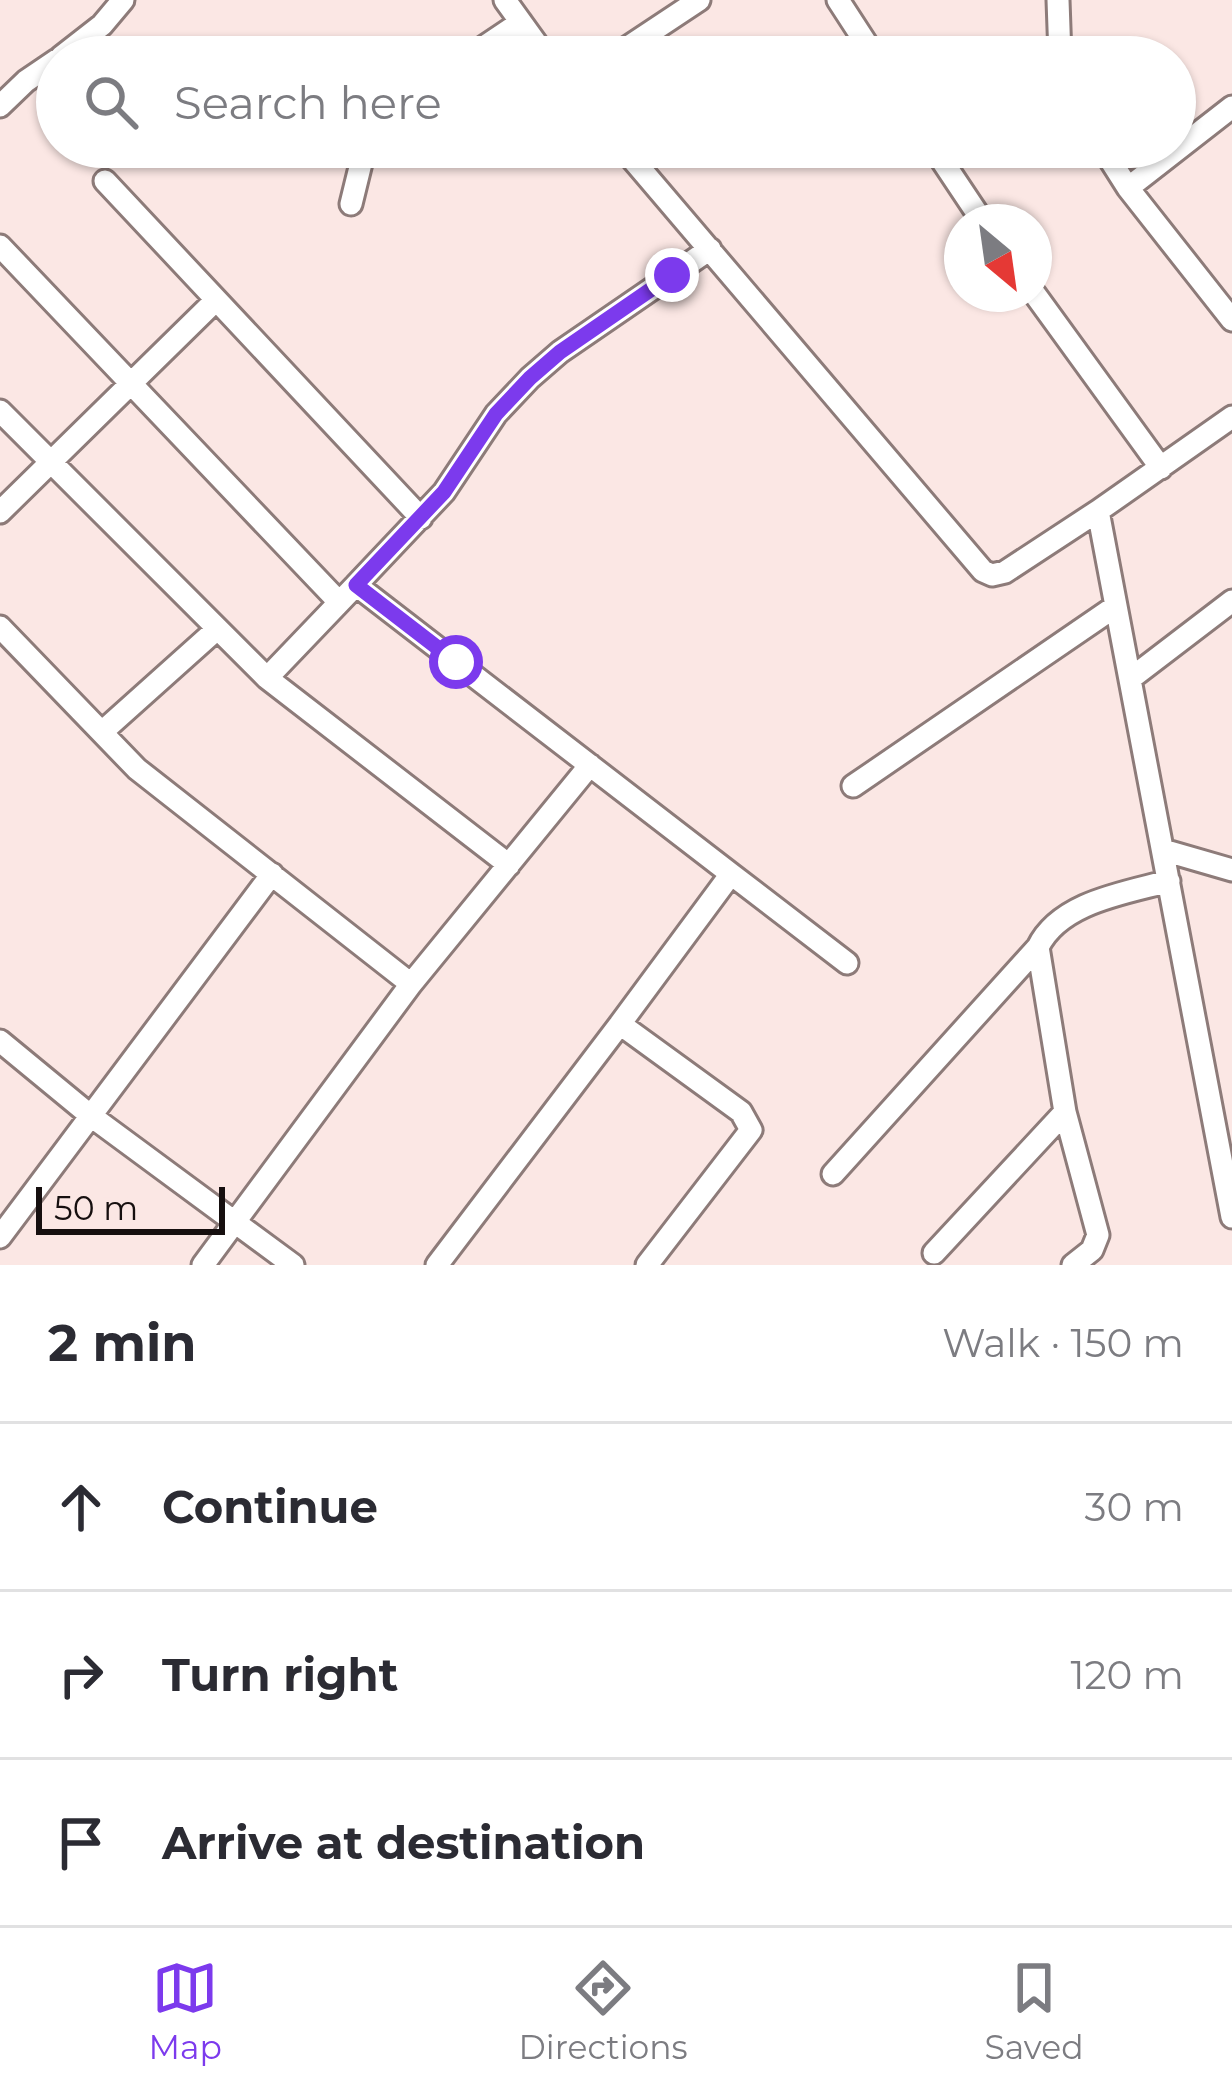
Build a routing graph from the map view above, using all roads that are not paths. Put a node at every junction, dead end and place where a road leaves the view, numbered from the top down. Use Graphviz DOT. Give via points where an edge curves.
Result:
graph roads {
  1 [pos="123,0"];
  2 [pos="505,0"];
  3 [pos="699,0"];
  4 [pos="838,0"];
  5 [pos="1058,0"];
  6 [pos="520,22"];
  7 [pos="88,36"];
  8 [pos="500,36"];
  9 [pos="530,36"];
  10 [pos="645,36"];
  11 [pos="861,36"];
  12 [pos="1059,36"];
  13 [pos="36,75"];
  14 [pos="0,106"];
  15 [pos="1232,107"];
  16 [pos="1196,135"];
  17 [pos="360,168"];
  18 [pos="640,168"];
  19 [pos="947,168"];
  20 [pos="1115,168"];
  21 [pos="1154,168"];
  22 [pos="105,181"];
  23 [pos="1128,188"];
  24 [pos="351,204"];
  25 [pos="971,204"];
  26 [pos="0,246"];
  27 [pos="710,249"];
  28 [pos="1224,294"];
  29 [pos="216,300"];
  30 [pos="1048,312"];
  31 [pos="1232,320"];
  32 [pos="131,383"];
  33 [pos="0,411"];
  34 [pos="1232,417"];
  35 [pos="51,462"];
  36 [pos="1161,468"];
  37 [pos="1098,511"];
  38 [pos="0,512"];
  39 [pos="421,518"];
  40 [pos="356,585"];
  41 [pos="1232,601"];
  42 [pos="339,602"];
  43 [pos="1116,606"];
  44 [pos="0,627"];
  45 [pos="217,629"];
  46 [pos="267,678"];
  47 [pos="1130,679"];
  48 [pos="101,732"];
  49 [pos="590,765"];
  50 [pos="853,786"];
  51 [pos="1163,850"];
  52 [pos="509,865"];
  53 [pos="1232,870"];
  54 [pos="272,874"];
  55 [pos="731,874"];
  56 [pos="1169,881"];
  57 [pos="1037,947"];
  58 [pos="847,963"];
  59 [pos="411,984"];
  60 [pos="620,1024"];
  61 [pos="0,1041"];
  62 [pos="1232,1077"];
  63 [pos="1206,1079"];
  64 [pos="1065,1112"];
  65 [pos="91,1116"];
  66 [pos="833,1174"];
  67 [pos="1232,1217"];
  68 [pos="235,1222"];
  69 [pos="0,1237"];
  70 [pos="934,1253"];
  71 [pos="202,1265"];
  72 [pos="292,1265"];
  73 [pos="437,1265"];
  74 [pos="647,1265"];
  75 [pos="1073,1265"];
  1 -- 7 [label="street"];
  2 -- 6 [label="street"];
  3 -- 10 [label="street"];
  4 -- 11 [label="street"];
  5 -- 12 [label="street"];
  6 -- 8 [label="street"];
  6 -- 9 [label="street"];
  13 -- 14 [label="street"];
  15 -- 16 [label="street"];
  17 -- 24 [label="street"];
  18 -- 27 [label="street"];
  19 -- 25 [label="street"];
  20 -- 23 [label="street"];
  21 -- 23 [label="street"];
  22 -- 29 [label="street"];
  23 -- 28 [label="street"];
  26 -- 32 [label="street"];
  27 -- 37 [label="street" via="983,571 1005,572"];
  27 -- 39 [label="street" via="530,378"];
  28 -- 31 [label="street"];
  29 -- 32 [label="street"];
  29 -- 39 [label="street"];
  30 -- 36 [label="street"];
  32 -- 35 [label="street"];
  32 -- 42 [label="street"];
  33 -- 35 [label="street"];
  34 -- 36 [label="street"];
  35 -- 38 [label="street"];
  35 -- 45 [label="street"];
  36 -- 37 [label="street"];
  37 -- 43 [label="street"];
  39 -- 40 [label="street"];
  40 -- 42 [label="street"];
  40 -- 49 [label="street"];
  41 -- 47 [label="street"];
  42 -- 46 [label="street"];
  43 -- 47 [label="street"];
  43 -- 50 [label="street"];
  44 -- 48 [label="street"];
  45 -- 46 [label="street"];
  45 -- 48 [label="street"];
  46 -- 52 [label="street"];
  47 -- 51 [label="street"];
  48 -- 54 [label="street"];
  49 -- 52 [label="street"];
  49 -- 55 [label="street"];
  51 -- 53 [label="street"];
  51 -- 56 [label="street"];
  52 -- 59 [label="street"];
  54 -- 59 [label="street"];
  54 -- 65 [label="street"];
  55 -- 58 [label="street"];
  55 -- 60 [label="street"];
  56 -- 57 [label="street" via="1073,913"];
  56 -- 63 [label="street"];
  57 -- 64 [label="street"];
  57 -- 66 [label="street"];
  59 -- 68 [label="street"];
  60 -- 73 [label="street"];
  60 -- 74 [label="street" via="741,1112 751,1130"];
  61 -- 65 [label="street"];
  62 -- 63 [label="street"];
  63 -- 67 [label="street"];
  64 -- 70 [label="street"];
  64 -- 75 [label="street" via="1098,1235"];
  65 -- 68 [label="street"];
  65 -- 69 [label="street"];
  68 -- 71 [label="street"];
  68 -- 72 [label="street"];
}
